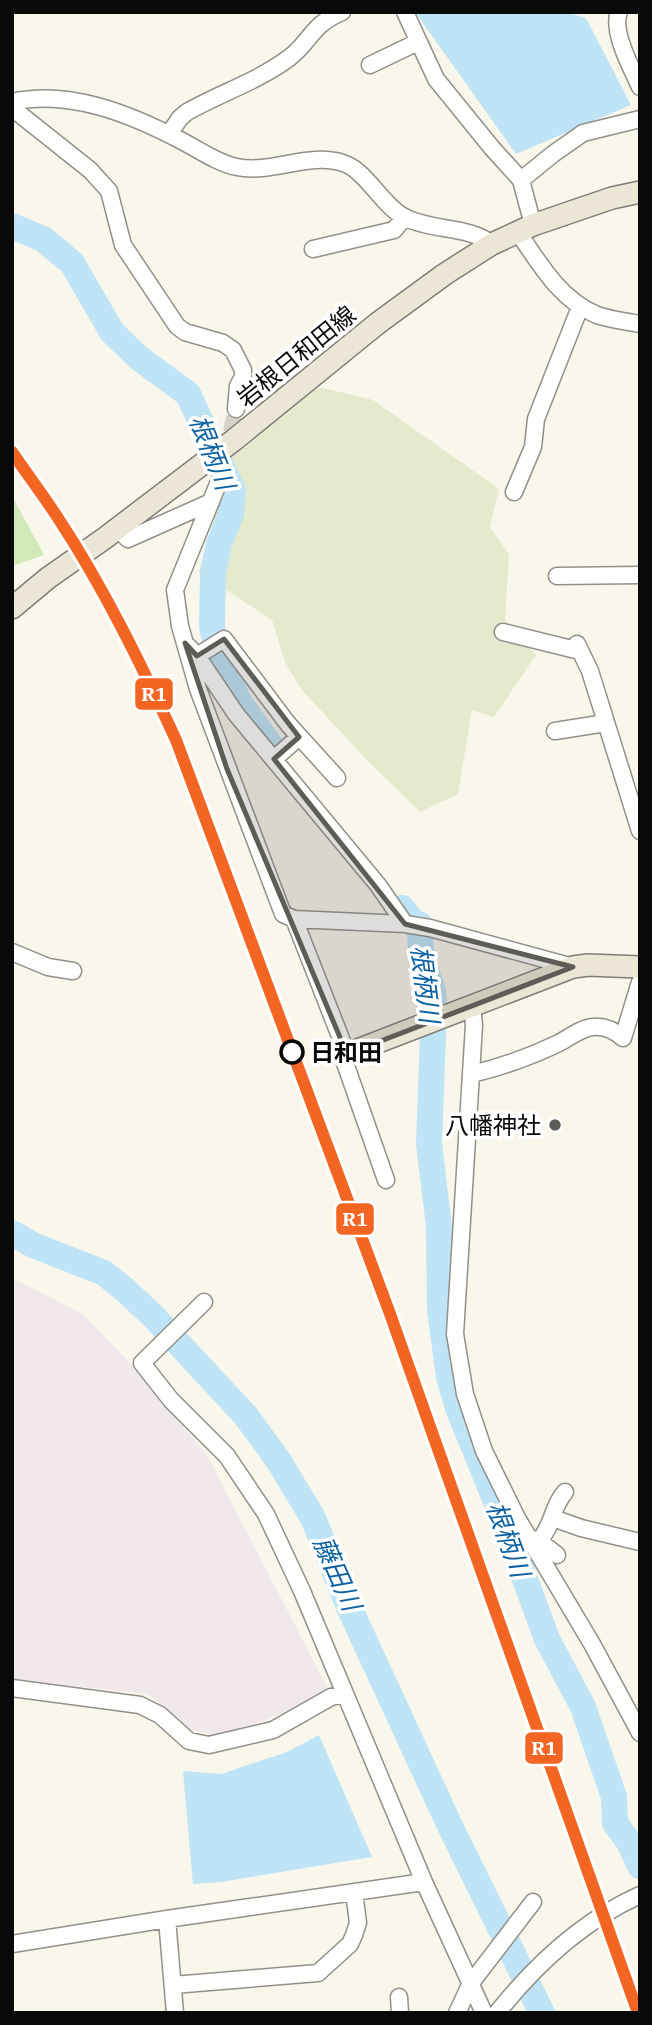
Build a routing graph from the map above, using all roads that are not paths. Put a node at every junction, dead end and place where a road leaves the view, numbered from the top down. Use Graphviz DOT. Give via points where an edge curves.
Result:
graph roads {
  1 [pos="405,12"];
  2 [pos="616,13"];
  3 [pos="334,14"];
  4 [pos="418,43"];
  5 [pos="370,65"];
  6 [pos="640,87"];
  7 [pos="12,102"];
  8 [pos="12,108"];
  9 [pos="640,119"];
  10 [pos="169,134"];
  11 [pos="521,180"];
  12 [pos="640,192"];
  13 [pos="405,217"];
  14 [pos="526,228"];
  15 [pos="492,244"];
  16 [pos="313,249"];
  17 [pos="580,307"];
  18 [pos="640,324"];
  19 [pos="236,409"];
  20 [pos="220,479"];
  21 [pos="514,492"];
  22 [pos="211,502"];
  23 [pos="111,534"];
  24 [pos="640,575"];
  25 [pos="557,576"];
  26 [pos="12,608"];
  27 [pos="503,632"];
  28 [pos="185,643"];
  29 [pos="203,653"];
  30 [pos="606,723"];
  31 [pos="555,731"];
  32 [pos="296,740"];
  33 [pos="274,758"];
  34 [pos="337,778"];
  35 [pos="640,831"];
  36 [pos="294,919"];
  37 [pos="405,924"];
  38 [pos="12,952"];
  39 [pos="573,967"];
  40 [pos="640,967"];
  41 [pos="73,971"];
  42 [pos="640,982"];
  43 [pos="472,1006"];
  44 [pos="347,1054"];
  45 [pos="472,1074"];
  46 [pos="386,1180"];
  47 [pos="204,1302"];
  48 [pos="565,1492"];
  49 [pos="553,1518"];
  50 [pos="534,1540"];
  51 [pos="640,1542"];
  52 [pos="557,1555"];
  53 [pos="12,1688"];
  54 [pos="344,1694"];
  55 [pos="640,1733"];
  56 [pos="424,1882"];
  57 [pos="354,1892"];
  58 [pos="640,1895"];
  59 [pos="533,1902"];
  60 [pos="167,1919"];
  61 [pos="12,1944"];
  62 [pos="474,1980"];
  63 [pos="173,1985"];
  64 [pos="175,2013"];
  65 [pos="457,2013"];
  66 [pos="484,2013"];
  67 [pos="497,2013"];
  1 -- 4 [label="street"];
  2 -- 6 [label="street" via="617,30"];
  3 -- 10 [label="street" via="289,57 259,78 187,112"];
  4 -- 5 [label="street"];
  4 -- 11 [label="street" via="431,72"];
  7 -- 10 [label="street" via="40,98 77,101"];
  8 -- 19 [label="street" via="90,170 109,191 123,245 177,326 233,350 243,370"];
  9 -- 11 [label="street" via="583,133"];
  10 -- 13 [label="street" via="225,163 247,169 340,162 361,174"];
  11 -- 14 [label="street"];
  12 -- 14 [label="main road, 岩根日和田線"];
  13 -- 15 [label="street" via="479,236"];
  13 -- 16 [label="street" via="394,230"];
  14 -- 15 [label="main road, 岩根日和田線"];
  14 -- 17 [label="street" via="562,293"];
  15 -- 23 [label="main road, 岩根日和田線" via="378,323"];
  17 -- 18 [label="street"];
  17 -- 21 [label="street" via="536,419 533,447"];
  20 -- 22 [label="street"];
  22 -- 23 [label="street" via="128,539"];
  22 -- 28 [label="street" via="175,590"];
  23 -- 26 [label="main road, 岩根日和田線"];
  24 -- 25 [label="street"];
  27 -- 30 [label="street" via="578,648"];
  28 -- 29 [label="street"];
  28 -- 36 [label="street" via="227,769 282,910"];
  29 -- 32 [label="street" via="224,639"];
  29 -- 33 [label="street" via="236,714"];
  30 -- 31 [label="street"];
  30 -- 35 [label="street"];
  32 -- 33 [label="street"];
  32 -- 34 [label="street"];
  33 -- 37 [label="street"];
  36 -- 37 [label="street"];
  36 -- 44 [label="street"];
  37 -- 39 [label="street"];
  38 -- 41 [label="street" via="48,967"];
  39 -- 40 [label="main road"];
  39 -- 43 [label="main road"];
  42 -- 45 [label="street" via="623,1038 603,1027 589,1027 559,1043"];
  43 -- 44 [label="main road"];
  43 -- 45 [label="street"];
  44 -- 46 [label="street" via="345,1063"];
  45 -- 50 [label="street" via="456,1350 484,1451"];
  47 -- 54 [label="street" via="142,1363 171,1400 227,1456 266,1514"];
  48 -- 49 [label="street"];
  49 -- 50 [label="street" via="547,1531"];
  49 -- 51 [label="street"];
  50 -- 52 [label="street"];
  50 -- 55 [label="street"];
  53 -- 54 [label="street" via="140,1705 160,1715 189,1741 209,1745 273,1730"];
  54 -- 56 [label="street"];
  56 -- 57 [label="street"];
  56 -- 62 [label="street"];
  57 -- 60 [label="street"];
  57 -- 63 [label="street" via="358,1923 354,1935 317,1973"];
  58 -- 67 [label="street" via="564,1942"];
  59 -- 62 [label="street"];
  60 -- 61 [label="street"];
  60 -- 63 [label="street"];
  62 -- 65 [label="street"];
  62 -- 66 [label="street"];
  63 -- 64 [label="street"];
}
